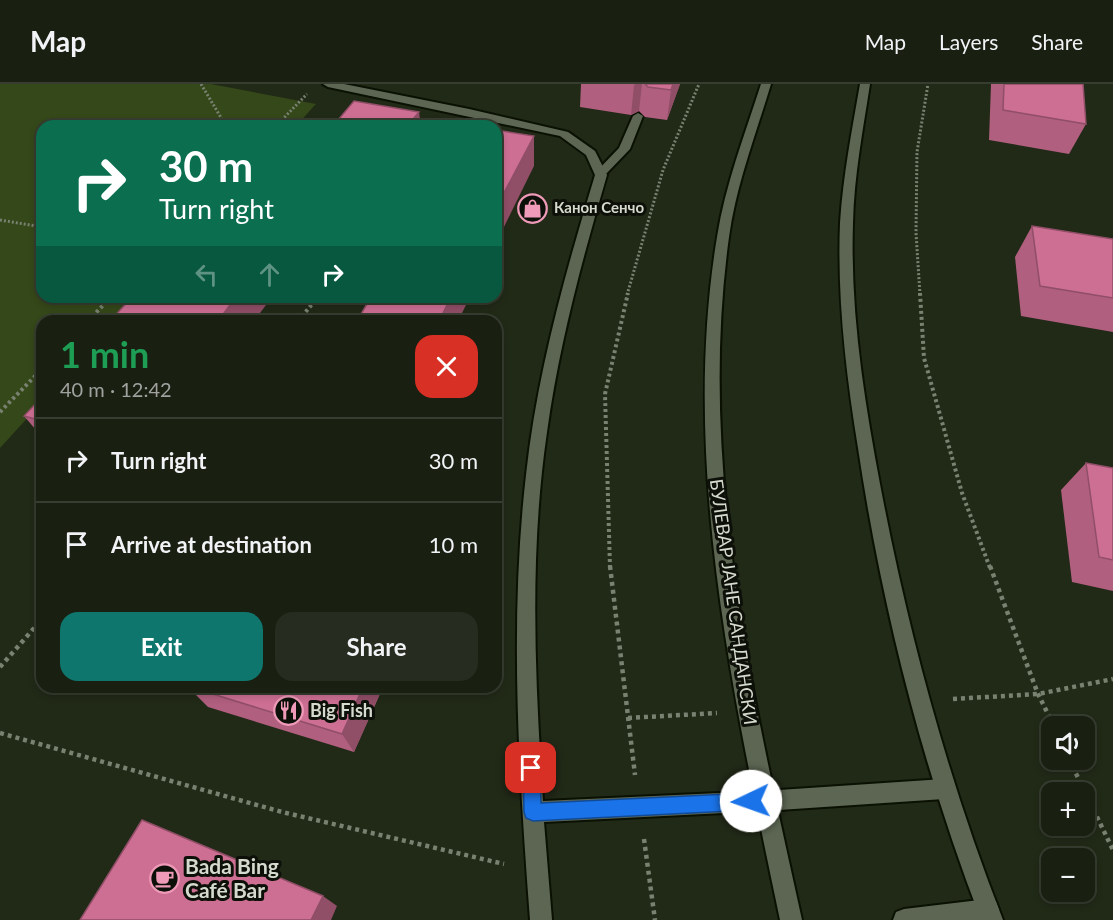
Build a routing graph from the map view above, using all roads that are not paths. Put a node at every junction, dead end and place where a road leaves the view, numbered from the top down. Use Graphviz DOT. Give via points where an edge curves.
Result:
graph roads {
  1 [pos="328,84"];
  2 [pos="766,84"];
  3 [pos="865,84"];
  4 [pos="343,85"];
  5 [pos="638,116"];
  6 [pos="600,174"];
  7 [pos="944,789"];
  8 [pos="764,801"];
  9 [pos="533,812"];
  10 [pos="990,915"];
  11 [pos="541,920"];
  12 [pos="791,920"];
  13 [pos="904,920"];
  1 -- 4 [label="street"];
  2 -- 8 [label="street, БУЛЕВАР ЈАНЕ САНДАНСКИ" via="723,235 713,369 716,498 746,711"];
  3 -- 7 [label="street" via="848,201 851,341 879,532"];
  4 -- 6 [label="street" via="564,134 591,153"];
  5 -- 6 [label="street" via="624,149"];
  6 -- 9 [label="street" via="556,343 541,423 530,519 527,637"];
  7 -- 8 [label="street"];
  7 -- 10 [label="street"];
  8 -- 9 [label="street"];
  8 -- 12 [label="street, БУЛЕВАР ЈАНЕ САНДАНСКИ"];
  9 -- 11 [label="street"];
  10 -- 13 [label="street"];
}
